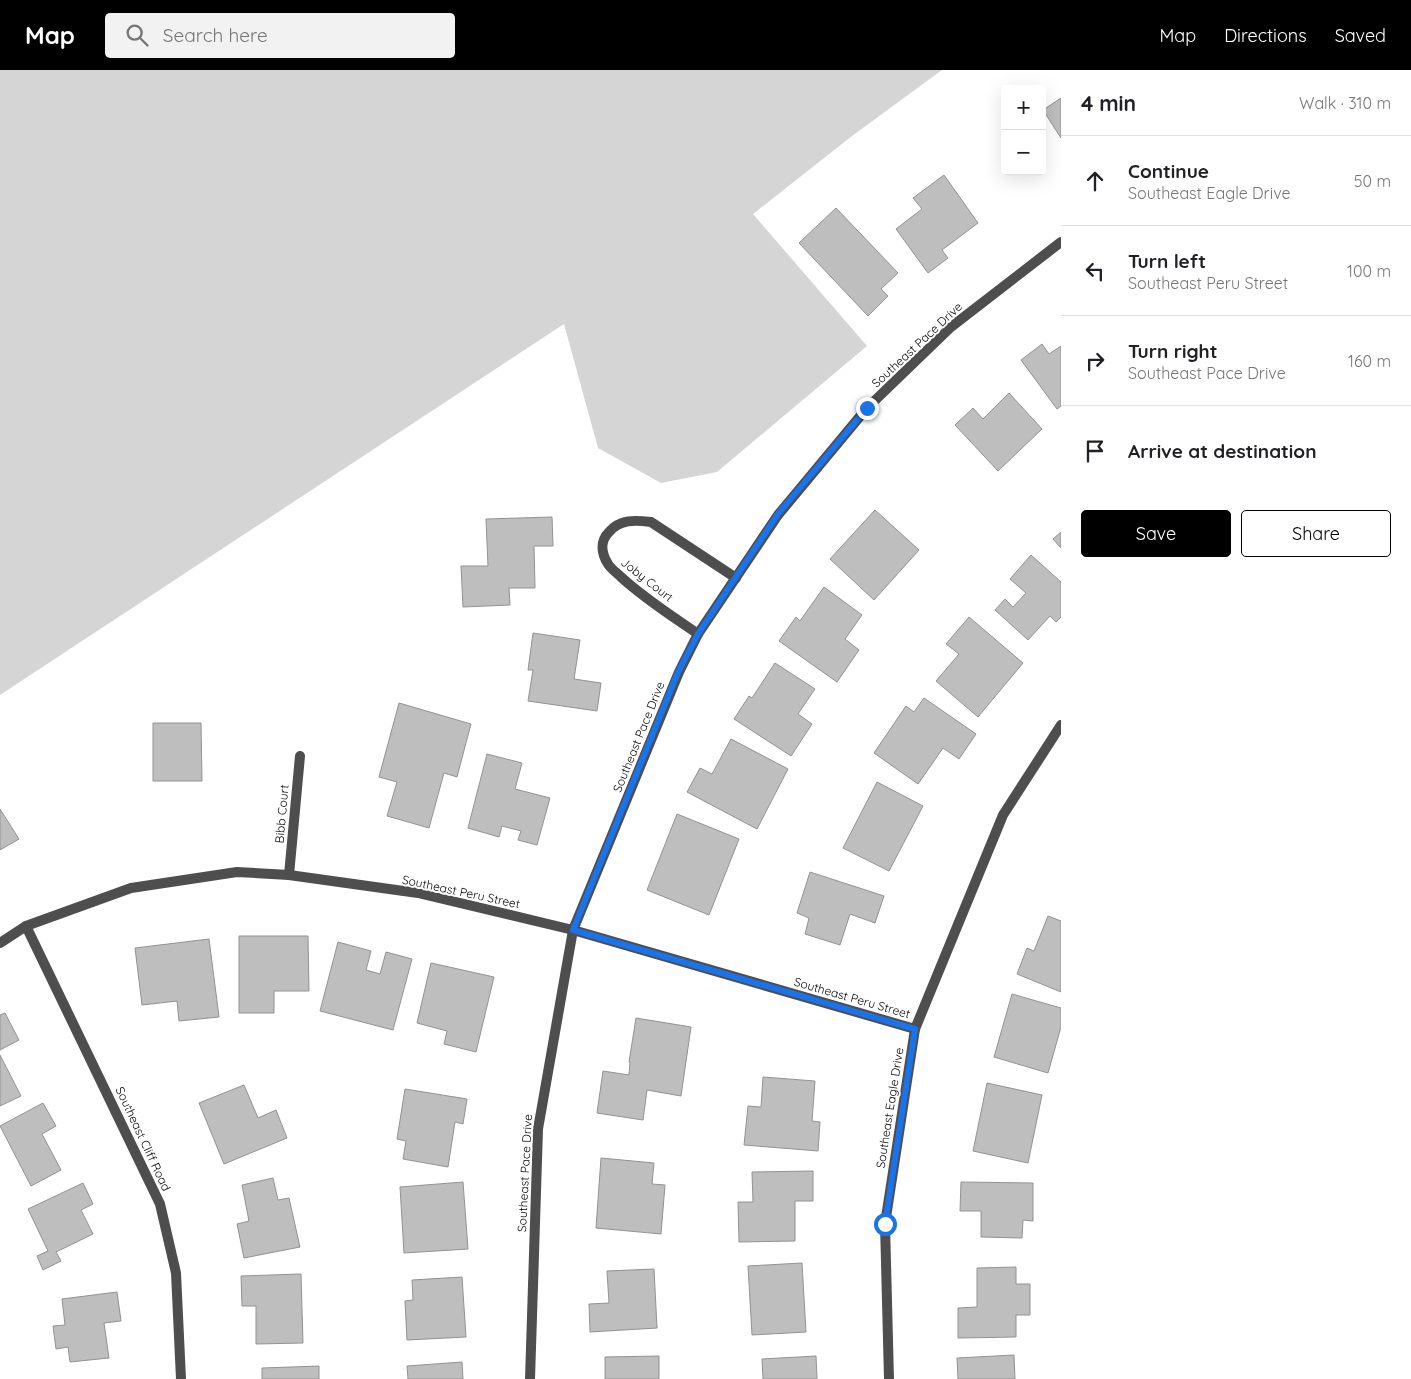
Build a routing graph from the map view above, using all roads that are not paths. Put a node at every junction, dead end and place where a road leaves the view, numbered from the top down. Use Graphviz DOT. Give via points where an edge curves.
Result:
graph roads {
  1 [pos="1061,242"];
  2 [pos="736,578"];
  3 [pos="698,634"];
  4 [pos="1061,726"];
  5 [pos="300,756"];
  6 [pos="289,875"];
  7 [pos="26,926"];
  8 [pos="573,930"];
  9 [pos="0,943"];
  10 [pos="915,1029"];
  11 [pos="181,1379"];
  12 [pos="530,1379"];
  13 [pos="889,1379"];
  1 -- 2 [label="street, Southeast Pace Drive" via="951,327 867,408 778,514"];
  2 -- 3 [label="street, Southeast Pace Drive"];
  2 -- 3 [label="street, Joby Court" via="651,522 624,522 602,541 608,565 634,589"];
  3 -- 8 [label="street, Southeast Pace Drive" via="678,672"];
  4 -- 10 [label="street, Southeast Eagle Drive" via="1003,815"];
  5 -- 6 [label="street, Bibb Court"];
  6 -- 7 [label="street, Southeast Peru Street" via="237,872 131,888"];
  6 -- 8 [label="street, Southeast Peru Street" via="418,893"];
  7 -- 9 [label="street, Southeast Peru Street"];
  7 -- 11 [label="street, Southeast Cliff Road" via="160,1204 176,1273"];
  8 -- 10 [label="street, Southeast Peru Street"];
  8 -- 12 [label="street, Southeast Pace Drive" via="538,1130"];
  10 -- 13 [label="street, Southeast Eagle Drive" via="885,1224"];
}
